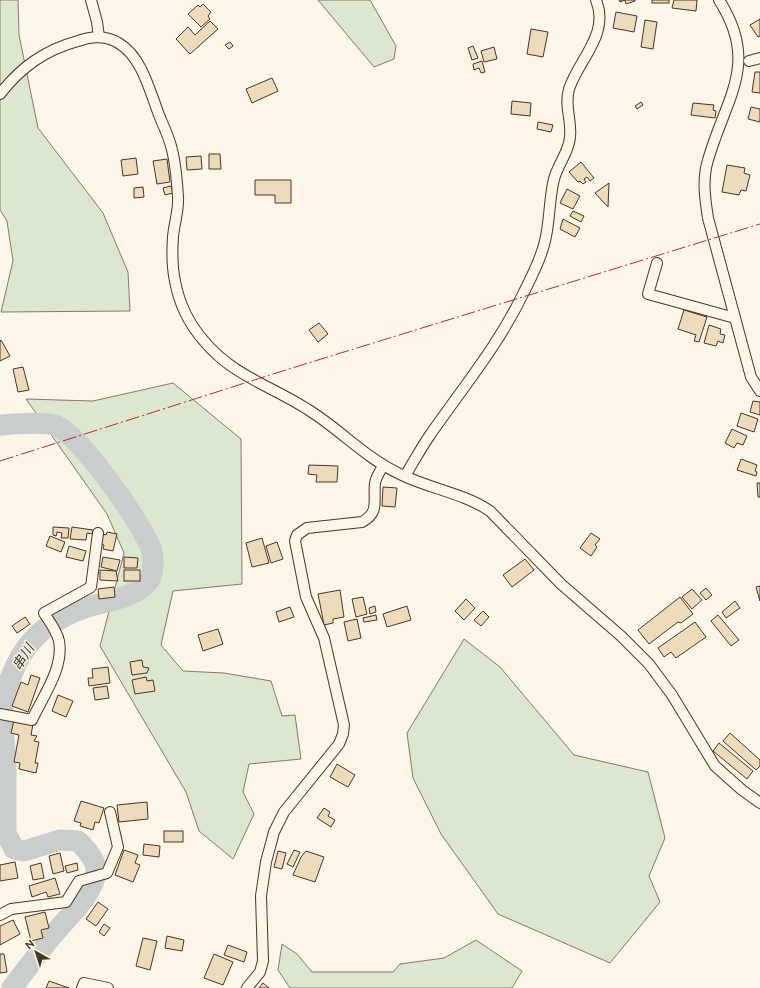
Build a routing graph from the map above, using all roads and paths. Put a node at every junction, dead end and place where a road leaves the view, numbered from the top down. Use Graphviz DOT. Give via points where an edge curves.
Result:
graph roads {
  1 [pos="91,0"];
  2 [pos="596,0"];
  3 [pos="719,0"];
  4 [pos="98,36"];
  5 [pos="760,58"];
  6 [pos="749,61"];
  7 [pos="0,94"];
  8 [pos="657,263"];
  9 [pos="735,318"];
  10 [pos="760,391"];
  11 [pos="383,466"];
  12 [pos="405,476"];
  13 [pos="98,533"];
  14 [pos="5,715"];
  15 [pos="760,803"];
  16 [pos="110,812"];
  17 [pos="0,915"];
  18 [pos="82,988"];
  19 [pos="108,988"];
  20 [pos="247,988"];
  1 -- 4 [label="street"];
  2 -- 12 [label="street" via="600,12 598,35 570,88 567,100 570,135 568,146 555,177 549,202 545,241 533,275 492,350 429,436"];
  3 -- 6 [label="street" via="741,30"];
  4 -- 7 [label="street" via="60,46 42,55 26,66"];
  4 -- 11 [label="street" via="122,44 133,56 142,72 172,148 179,200 172,259 181,304 190,322 222,360 242,375 307,409"];
  5 -- 6 [label="street"];
  6 -- 9 [label="street" via="744,83 708,161 705,178 708,218"];
  8 -- 9 [label="street" via="648,294"];
  9 -- 10 [label="street" via="751,377"];
  11 -- 12 [label="street"];
  11 -- 20 [label="street" via="375,482 375,508 368,519 362,522 307,528 297,535 295,541 306,597 324,638 344,715 344,734 334,752 284,812 274,832 261,896 262,962 260,972"];
  12 -- 15 [label="street" via="477,502 490,511 561,584 649,664 672,695 715,766"];
  13 -- 14 [label="street" via="91,587 44,613 58,640 59,654 56,669 32,720"];
  16 -- 17 [label="street" via="118,847 107,873 79,881 66,902 11,909"];
  18 -- 19 [label="street" via="84,983"];
}
